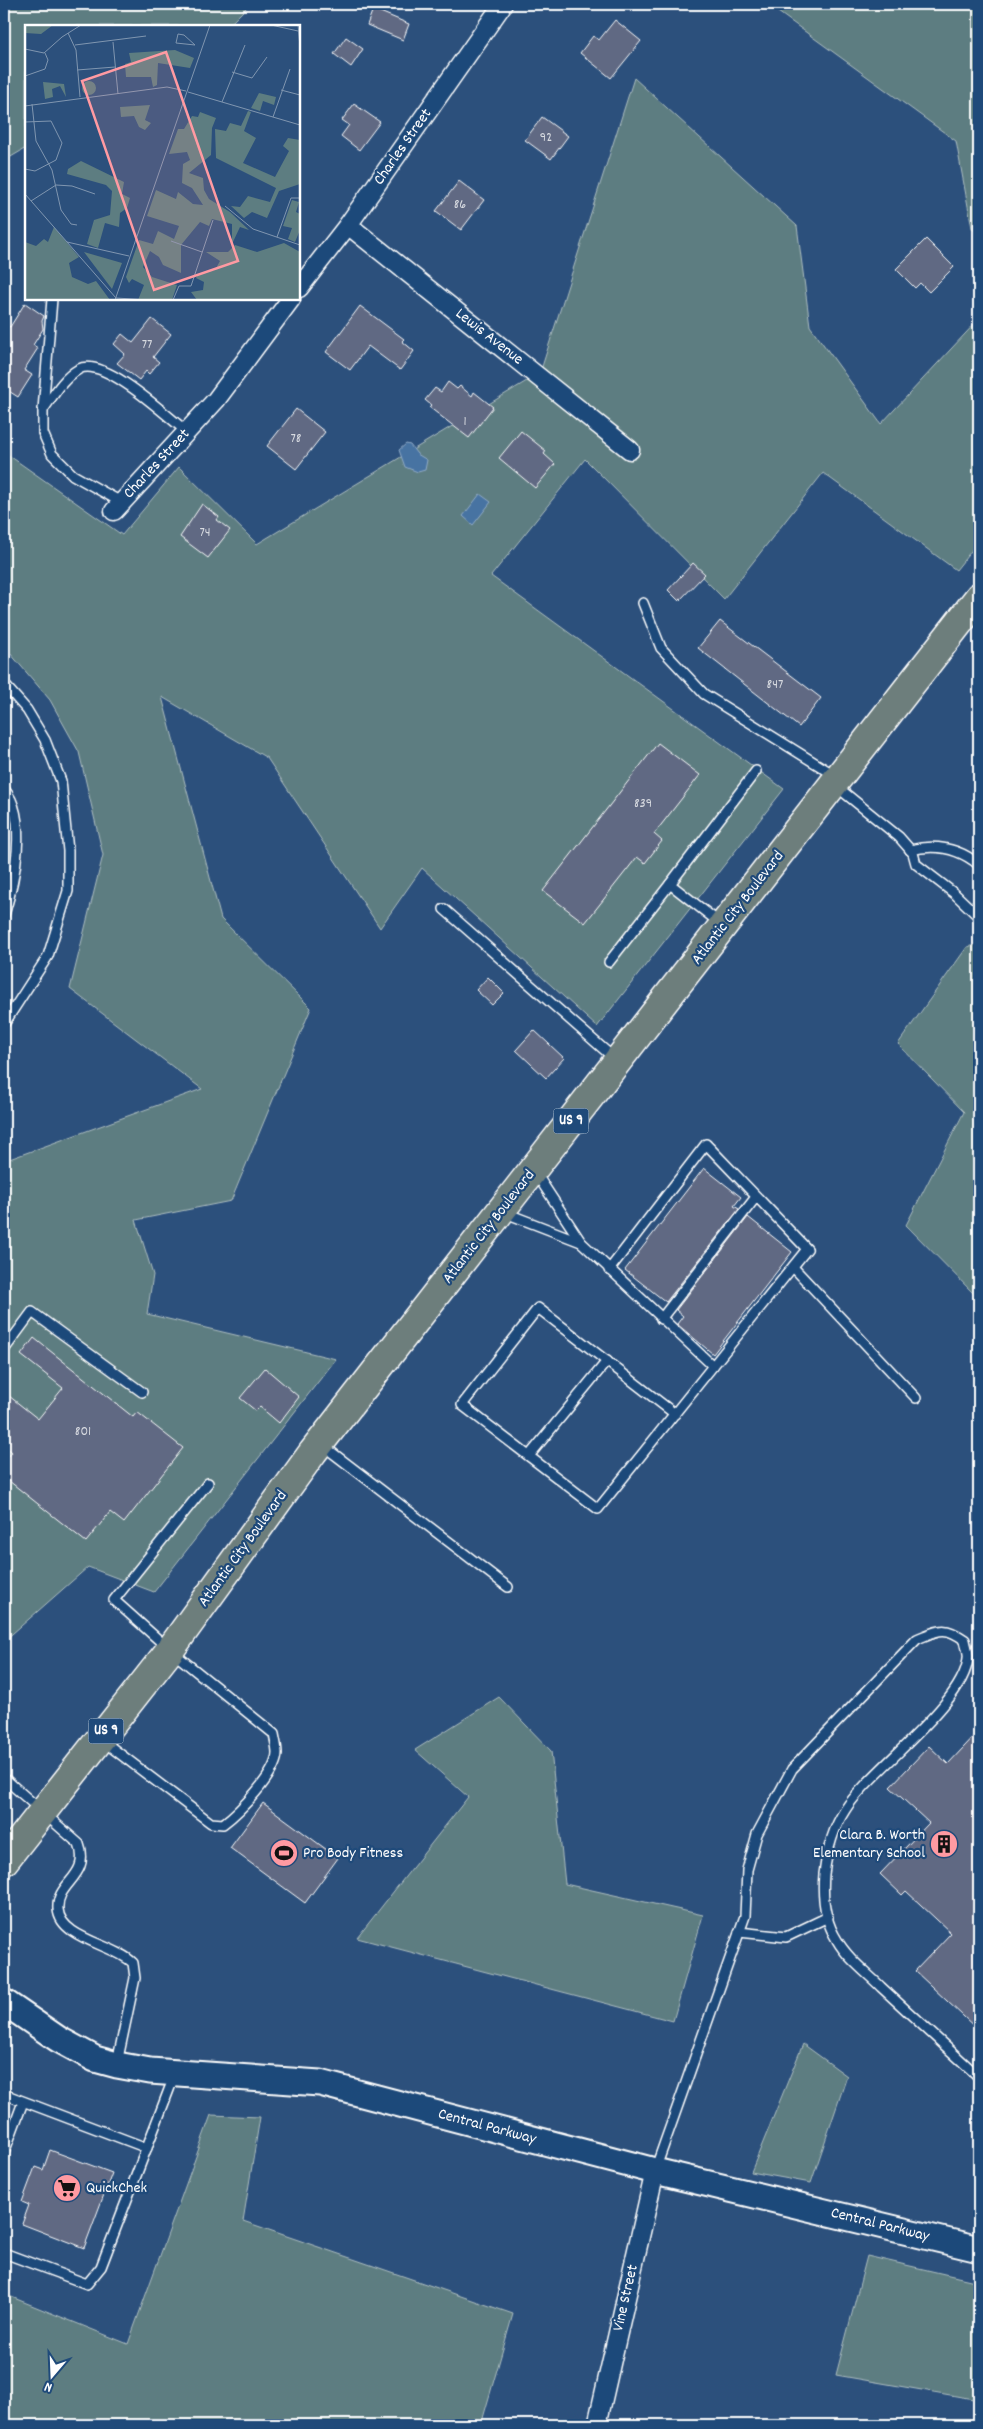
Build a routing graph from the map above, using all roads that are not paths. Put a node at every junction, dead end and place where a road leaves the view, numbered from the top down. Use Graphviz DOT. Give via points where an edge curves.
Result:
graph roads {
  1 [pos="503,4"];
  2 [pos="348,225"];
  3 [pos="300,287"];
  4 [pos="52,300"];
  5 [pos="290,300"];
  6 [pos="43,410"];
  7 [pos="187,432"];
  8 [pos="630,450"];
  9 [pos="117,507"];
  10 [pos="979,597"];
  11 [pos="643,603"];
  12 [pos="4,684"];
  13 [pos="756,771"];
  14 [pos="836,781"];
  15 [pos="4,789"];
  16 [pos="910,850"];
  17 [pos="979,865"];
  18 [pos="670,884"];
  19 [pos="444,909"];
  20 [pos="4,915"];
  21 [pos="979,916"];
  22 [pos="723,926"];
  23 [pos="609,962"];
  24 [pos="4,1024"];
  25 [pos="618,1062"];
  26 [pos="534,1169"];
  27 [pos="756,1196"];
  28 [pos="501,1211"];
  29 [pos="581,1242"];
  30 [pos="793,1267"];
  31 [pos="609,1270"];
  32 [pos="661,1319"];
  33 [pos="4,1350"];
  34 [pos="607,1361"];
  35 [pos="713,1366"];
  36 [pos="142,1392"];
  37 [pos="916,1398"];
  38 [pos="675,1414"];
  39 [pos="320,1443"];
  40 [pos="529,1456"];
  41 [pos="208,1483"];
  42 [pos="508,1587"];
  43 [pos="170,1650"];
  44 [pos="100,1739"];
  45 [pos="4,1778"];
  46 [pos="43,1812"];
  47 [pos="4,1861"];
  48 [pos="828,1917"];
  49 [pos="738,1932"];
  50 [pos="4,2002"];
  51 [pos="117,2065"];
  52 [pos="176,2073"];
  53 [pos="979,2077"];
  54 [pos="4,2094"];
  55 [pos="23,2102"];
  56 [pos="147,2148"];
  57 [pos="4,2153"];
  58 [pos="655,2171"];
  59 [pos="979,2249"];
  60 [pos="4,2253"];
  61 [pos="597,2425"];
  1 -- 2 [label="street, Charles Street"];
  2 -- 3 [label="street, Charles Street"];
  2 -- 8 [label="street, Lewis Avenue"];
  4 -- 6 [label="lane"];
  5 -- 7 [label="street, Charles Street" via="216,400"];
  6 -- 7 [label="lane" via="70,376 81,368 94,367 117,378"];
  6 -- 9 [label="lane" via="43,433 52,454 73,475"];
  7 -- 9 [label="street, Charles Street"];
  10 -- 14 [label="highway, Atlantic City Boulevard / US 9"];
  11 -- 14 [label="lane" via="661,648 704,694"];
  12 -- 24 [label="lane" via="27,710 45,740 61,781 68,851 68,891 48,956"];
  13 -- 18 [label="lane"];
  14 -- 16 [label="lane"];
  14 -- 22 [label="highway, Atlantic City Boulevard / US 9"];
  15 -- 20 [label="lane" via="16,811 17,836 13,882"];
  16 -- 17 [label="lane" via="928,846 952,850"];
  16 -- 21 [label="lane" via="916,864"];
  18 -- 22 [label="lane"];
  18 -- 23 [label="lane"];
  19 -- 25 [label="lane"];
  22 -- 25 [label="highway, Atlantic City Boulevard / US 9"];
  25 -- 26 [label="highway, Atlantic City Boulevard / US 9"];
  26 -- 28 [label="highway, Atlantic City Boulevard / US 9"];
  26 -- 29 [label="lane"];
  27 -- 30 [label="lane" via="807,1250"];
  27 -- 31 [label="lane" via="706,1144"];
  27 -- 32 [label="lane"];
  28 -- 29 [label="lane"];
  28 -- 39 [label="highway, Atlantic City Boulevard / US 9"];
  29 -- 31 [label="lane"];
  30 -- 35 [label="lane"];
  30 -- 37 [label="lane"];
  31 -- 32 [label="lane"];
  32 -- 35 [label="lane"];
  33 -- 36 [label="lane" via="32,1312"];
  34 -- 38 [label="lane"];
  34 -- 40 [label="lane"];
  34 -- 40 [label="lane" via="538,1308 462,1406"];
  35 -- 38 [label="lane"];
  38 -- 40 [label="lane" via="598,1509"];
  39 -- 42 [label="lane"];
  39 -- 43 [label="highway, Atlantic City Boulevard / US 9"];
  41 -- 43 [label="lane" via="114,1600"];
  43 -- 44 [label="highway, Atlantic City Boulevard / US 9"];
  43 -- 44 [label="lane" via="274,1734 277,1754 274,1766 240,1812 223,1824 211,1823"];
  44 -- 46 [label="highway, Atlantic City Boulevard / US 9"];
  45 -- 46 [label="lane"];
  46 -- 47 [label="highway, Atlantic City Boulevard / US 9"];
  46 -- 51 [label="lane" via="79,1844 83,1855 81,1867 60,1896 58,1909 62,1921 70,1931 124,1954 133,1962 135,1978"];
  48 -- 49 [label="lane" via="786,1937"];
  48 -- 49 [label="lane" via="823,1888 826,1857 834,1829 846,1808 935,1714 964,1674 968,1658 965,1640 951,1630 917,1639 792,1769 756,1834 748,1870 745,1916"];
  48 -- 53 [label="lane" via="830,1930 838,1943"];
  49 -- 58 [label="lane"];
  50 -- 51 [label="main road, Central Parkway" via="58,2039 95,2059"];
  51 -- 52 [label="main road, Central Parkway"];
  52 -- 56 [label="lane"];
  52 -- 58 [label="main road, Central Parkway" via="320,2083"];
  54 -- 55 [label="lane"];
  55 -- 56 [label="lane"];
  55 -- 57 [label="lane"];
  56 -- 60 [label="lane" via="101,2267 87,2284"];
  58 -- 59 [label="main road, Central Parkway"];
  58 -- 61 [label="street, Vine Street"];
}
